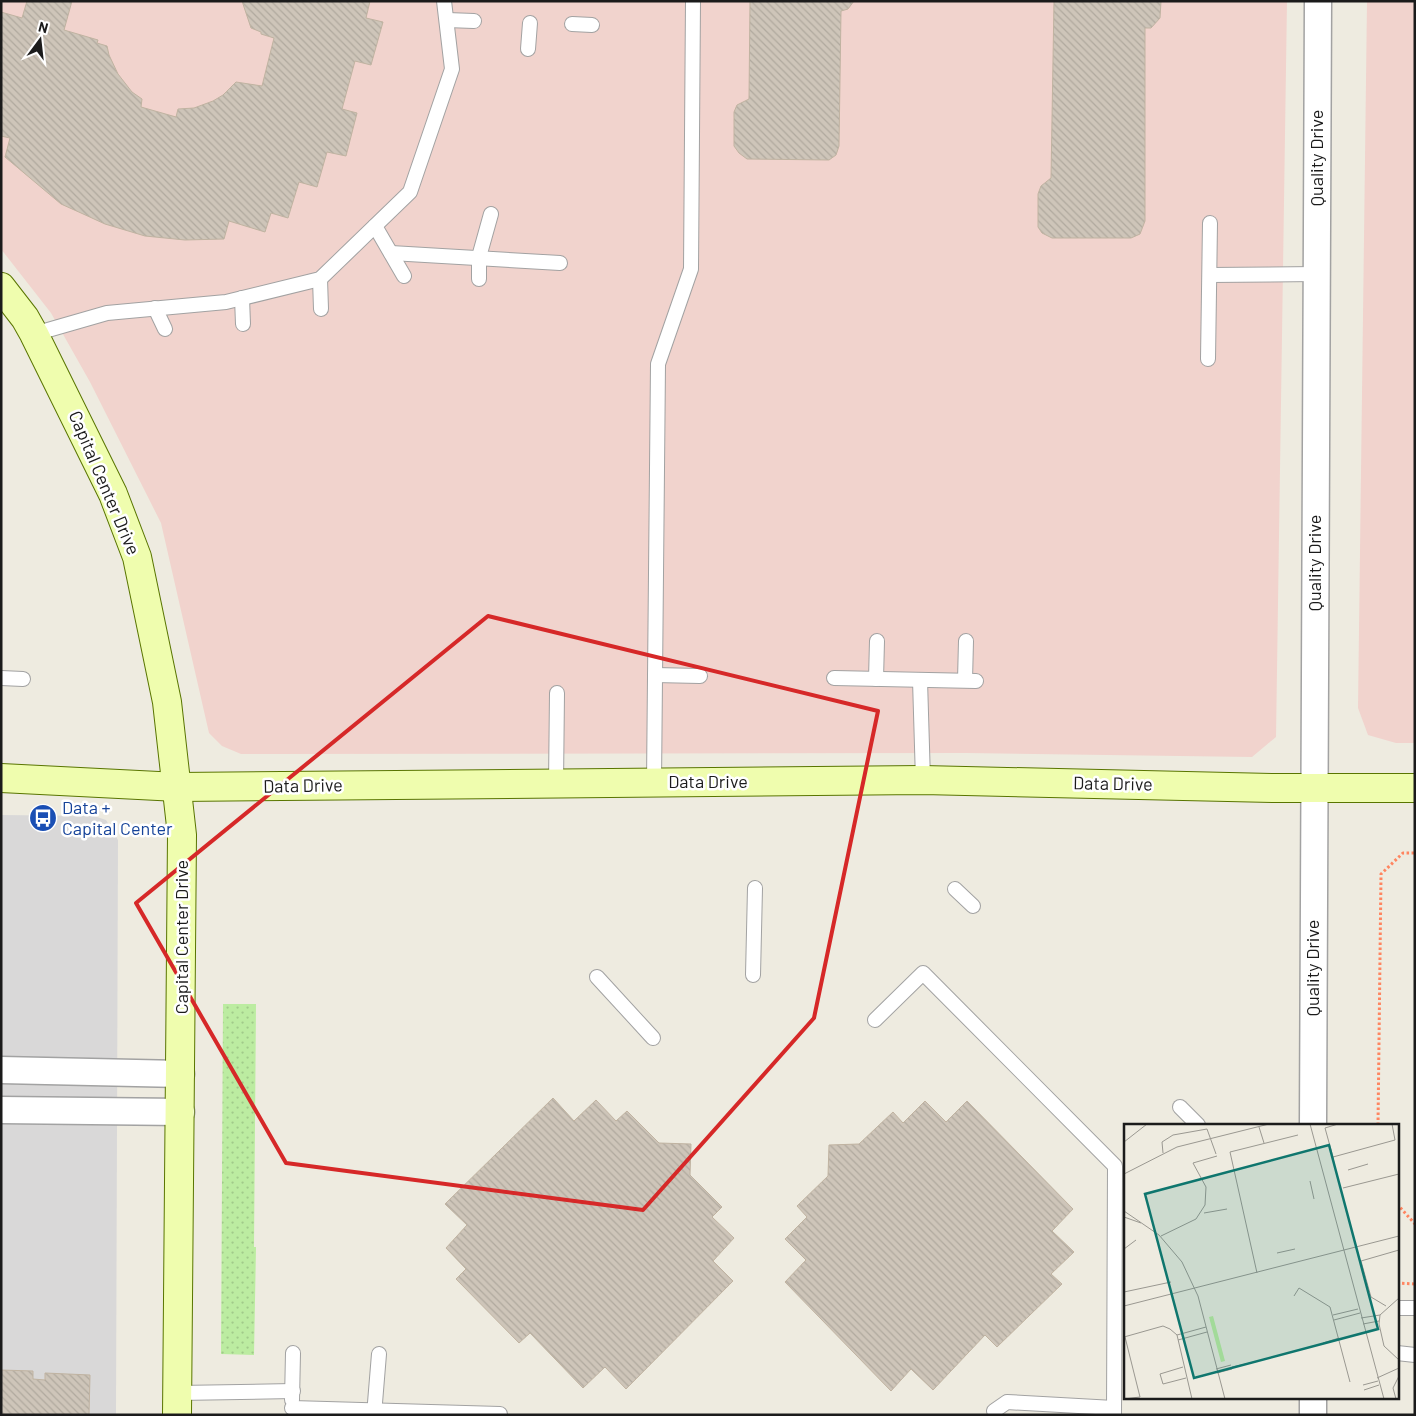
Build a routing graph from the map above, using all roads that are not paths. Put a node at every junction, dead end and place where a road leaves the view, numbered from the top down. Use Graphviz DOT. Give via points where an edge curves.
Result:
graph roads {
  1 [pos="444,1"];
  2 [pos="693,1"];
  3 [pos="1318,1"];
  4 [pos="447,20"];
  5 [pos="474,21"];
  6 [pos="530,23"];
  7 [pos="572,24"];
  8 [pos="592,25"];
  9 [pos="528,49"];
  10 [pos="491,214"];
  11 [pos="1210,224"];
  12 [pos="375,226"];
  13 [pos="391,253"];
  14 [pos="479,257"];
  15 [pos="560,264"];
  16 [pos="1317,274"];
  17 [pos="1210,275"];
  18 [pos="404,276"];
  19 [pos="320,279"];
  20 [pos="479,279"];
  21 [pos="1,287"];
  22 [pos="242,298"];
  23 [pos="156,308"];
  24 [pos="321,309"];
  25 [pos="242,324"];
  26 [pos="165,329"];
  27 [pos="34,334"];
  28 [pos="1208,359"];
  29 [pos="877,640"];
  30 [pos="966,641"];
  31 [pos="655,675"];
  32 [pos="700,676"];
  33 [pos="1,678"];
  34 [pos="834,678"];
  35 [pos="23,679"];
  36 [pos="876,679"];
  37 [pos="920,680"];
  38 [pos="557,693"];
  39 [pos="1,778"];
  40 [pos="923,780"];
  41 [pos="654,783"];
  42 [pos="556,784"];
  43 [pos="178,787"];
  44 [pos="1314,788"];
  45 [pos="1415,788"];
  46 [pos="756,888"];
  47 [pos="955,889"];
  48 [pos="972,906"];
  49 [pos="754,975"];
  50 [pos="597,977"];
  51 [pos="875,1020"];
  52 [pos="653,1038"];
  53 [pos="1,1070"];
  54 [pos="181,1074"];
  55 [pos="1180,1107"];
  56 [pos="1,1110"];
  57 [pos="181,1112"];
  58 [pos="1197,1124"];
  59 [pos="1313,1124"];
  60 [pos="1120,1228"];
  61 [pos="1120,1267"];
  62 [pos="1398,1308"];
  63 [pos="1415,1308"];
  64 [pos="293,1353"];
  65 [pos="1398,1353"];
  66 [pos="379,1354"];
  67 [pos="1415,1355"];
  68 [pos="293,1391"];
  69 [pos="1313,1398"];
  70 [pos="178,1404"];
  71 [pos="994,1411"];
  72 [pos="1114,1411"];
  73 [pos="292,1412"];
  74 [pos="374,1413"];
  75 [pos="500,1414"];
  76 [pos="1313,1415"];
  1 -- 4 [label="lane"];
  2 -- 31 [label="lane" via="691,269 658,364"];
  3 -- 16 [label="street, Quality Drive"];
  4 -- 5 [label="lane"];
  4 -- 12 [label="lane" via="452,70 410,192"];
  6 -- 9 [label="lane"];
  7 -- 8 [label="lane"];
  10 -- 14 [label="lane"];
  11 -- 17 [label="lane"];
  12 -- 13 [label="lane"];
  12 -- 19 [label="lane"];
  13 -- 14 [label="lane"];
  13 -- 18 [label="lane"];
  14 -- 15 [label="lane"];
  14 -- 20 [label="lane"];
  16 -- 17 [label="lane"];
  16 -- 44 [label="street, Quality Drive"];
  17 -- 28 [label="lane"];
  19 -- 22 [label="lane"];
  19 -- 24 [label="lane"];
  21 -- 27 [label="street, Capital Center Drive"];
  22 -- 23 [label="lane"];
  22 -- 25 [label="lane"];
  23 -- 26 [label="lane"];
  23 -- 27 [label="lane" via="108,313"];
  27 -- 43 [label="street, Capital Center Drive" via="113,494 137,557 167,702"];
  29 -- 36 [label="lane"];
  30 -- 37 [label="lane" via="971,681"];
  31 -- 32 [label="lane"];
  31 -- 41 [label="lane"];
  33 -- 35 [label="lane"];
  34 -- 36 [label="lane"];
  36 -- 37 [label="lane"];
  37 -- 40 [label="lane"];
  38 -- 42 [label="lane"];
  39 -- 43 [label="street, Data Drive"];
  40 -- 41 [label="street, Data Drive"];
  40 -- 44 [label="street, Data Drive"];
  41 -- 42 [label="street, Data Drive"];
  42 -- 43 [label="street, Data Drive"];
  43 -- 54 [label="street, Capital Center Drive" via="182,835"];
  44 -- 45 [label="street, Data Drive"];
  44 -- 59 [label="street, Quality Drive"];
  46 -- 49 [label="lane"];
  47 -- 48 [label="lane"];
  50 -- 52 [label="lane"];
  51 -- 60 [label="lane" via="923,973 1116,1166"];
  53 -- 54 [label="street"];
  54 -- 57 [label="street, Capital Center Drive"];
  55 -- 58 [label="lane"];
  56 -- 57 [label="street"];
  57 -- 70 [label="street, Capital Center Drive"];
  60 -- 61 [label="lane"];
  61 -- 72 [label="lane"];
  62 -- 63 [label="lane"];
  64 -- 68 [label="lane"];
  65 -- 67 [label="lane"];
  66 -- 74 [label="lane"];
  68 -- 70 [label="lane"];
  68 -- 73 [label="lane"];
  69 -- 76 [label="street"];
  71 -- 72 [label="lane" via="1007,1402"];
  73 -- 74 [label="lane"];
  74 -- 75 [label="lane"];
}
